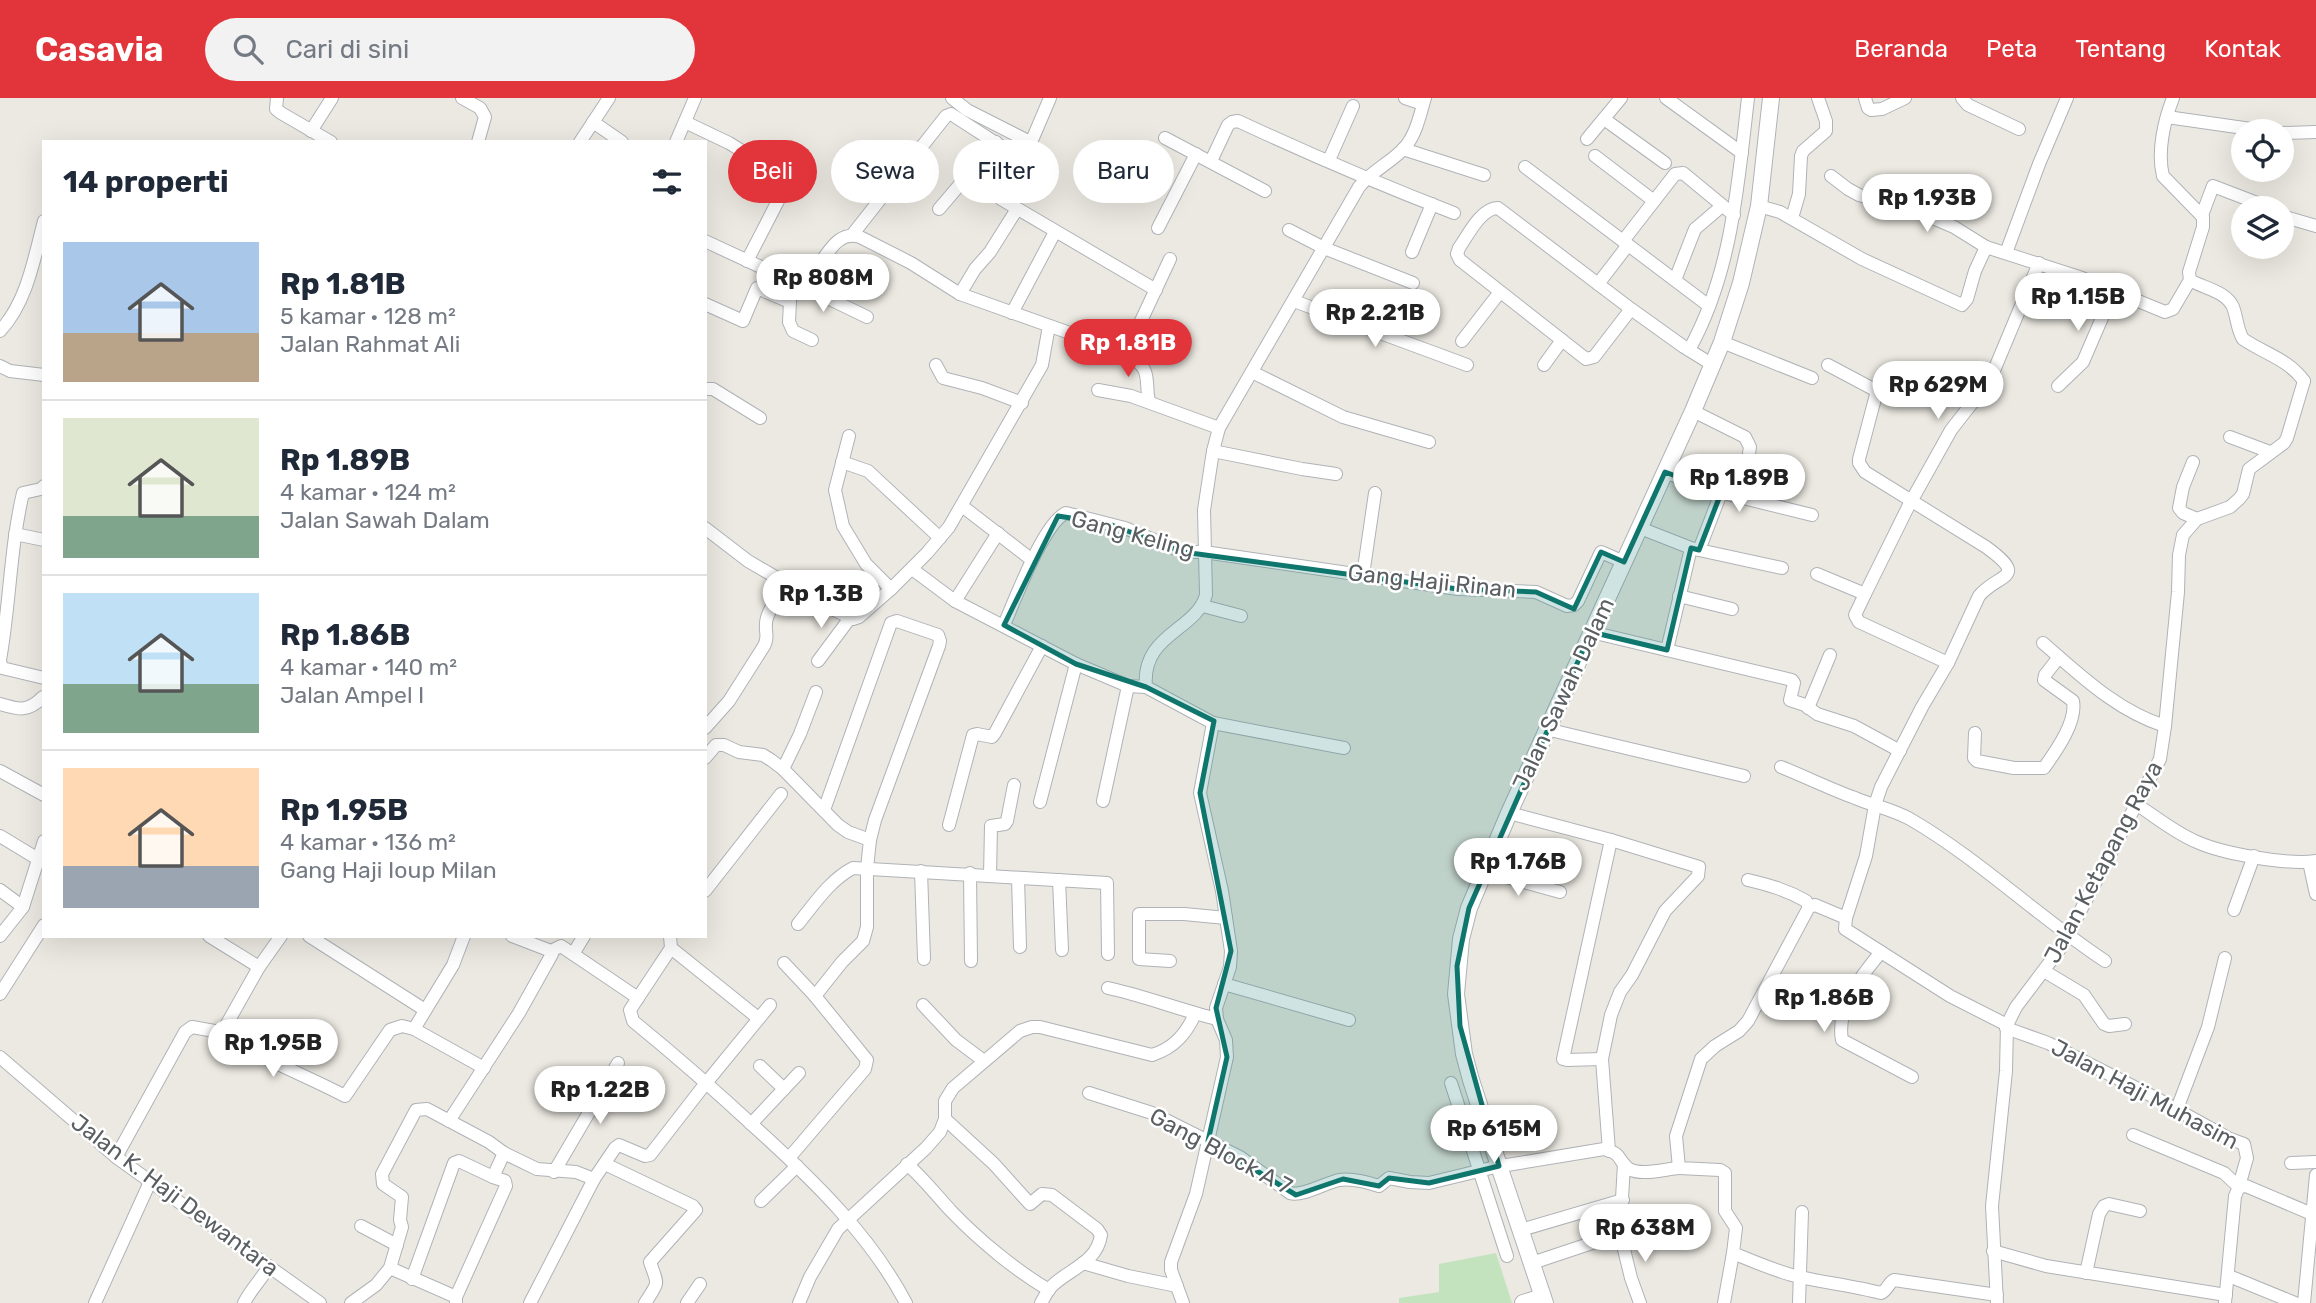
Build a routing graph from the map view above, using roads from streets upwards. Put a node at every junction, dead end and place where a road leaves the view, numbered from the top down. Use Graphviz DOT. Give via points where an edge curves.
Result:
graph roads {
  1 [pos="277,98"];
  2 [pos="332,98"];
  3 [pos="462,98"];
  4 [pos="609,98"];
  5 [pos="695,98"];
  6 [pos="952,98"];
  7 [pos="1050,98"];
  8 [pos="1405,98"];
  9 [pos="1621,98"];
  10 [pos="1667,98"];
  11 [pos="1748,98"];
  12 [pos="1771,98"];
  13 [pos="1818,98"];
  14 [pos="1865,98"];
  15 [pos="1905,98"];
  16 [pos="1961,98"];
  17 [pos="2067,98"];
  18 [pos="2173,98"];
  19 [pos="1424,101"];
  20 [pos="1353,106"];
  21 [pos="2167,117"];
  22 [pos="1604,120"];
  23 [pos="593,121"];
  24 [pos="685,122"];
  25 [pos="2231,126"];
  26 [pos="2019,129"];
  27 [pos="2316,132"];
  28 [pos="2294,133"];
  29 [pos="313,136"];
  30 [pos="1165,138"];
  31 [pos="1587,139"];
  32 [pos="479,140"];
  33 [pos="581,140"];
  34 [pos="619,140"];
  35 [pos="677,140"];
  36 [pos="993,140"];
  37 [pos="1026,140"];
  38 [pos="1031,140"];
  39 [pos="728,143"];
  40 [pos="1403,149"];
  41 [pos="1742,153"];
  42 [pos="1196,154"];
  43 [pos="1595,156"];
  44 [pos="1329,160"];
  45 [pos="1210,161"];
  46 [pos="1665,163"];
  47 [pos="1525,167"];
  48 [pos="1484,175"];
  49 [pos="1831,176"];
  50 [pos="1367,178"];
  51 [pos="1265,191"];
  52 [pos="953,192"];
  53 [pos="2239,196"];
  54 [pos="1654,201"];
  55 [pos="777,203"];
  56 [pos="1005,203"];
  57 [pos="1432,204"];
  58 [pos="1723,206"];
  59 [pos="1759,206"];
  60 [pos="939,208"];
  61 [pos="1017,209"];
  62 [pos="1454,212"];
  63 [pos="1734,215"];
  64 [pos="2202,215"];
  65 [pos="1793,218"];
  66 [pos="2294,220"];
  67 [pos="2316,226"];
  68 [pos="42,228"];
  69 [pos="1158,228"];
  70 [pos="1289,230"];
  71 [pos="1055,232"];
  72 [pos="852,235"];
  73 [pos="707,242"];
  74 [pos="1625,243"];
  75 [pos="1986,247"];
  76 [pos="1324,248"];
  77 [pos="1412,252"];
  78 [pos="2006,253"];
  79 [pos="1170,259"];
  80 [pos="747,261"];
  81 [pos="2039,263"];
  82 [pos="1675,280"];
  83 [pos="2190,280"];
  84 [pos="795,281"];
  85 [pos="1413,283"];
  86 [pos="1598,284"];
  87 [pos="1156,290"];
  88 [pos="2114,290"];
  89 [pos="1500,292"];
  90 [pos="960,294"];
  91 [pos="1294,301"];
  92 [pos="790,302"];
  93 [pos="707,305"];
  94 [pos="1709,306"];
  95 [pos="1631,309"];
  96 [pos="1012,313"];
  97 [pos="867,317"];
  98 [pos="1049,326"];
  99 [pos="0,331"];
  100 [pos="812,340"];
  101 [pos="1562,340"];
  102 [pos="1462,341"];
  103 [pos="1722,342"];
  104 [pos="1692,352"];
  105 [pos="1126,353"];
  106 [pos="1711,363"];
  107 [pos="936,365"];
  108 [pos="1467,365"];
  109 [pos="1544,365"];
  110 [pos="1828,365"];
  111 [pos="0,366"];
  112 [pos="1252,372"];
  113 [pos="42,375"];
  114 [pos="1812,378"];
  115 [pos="2310,383"];
  116 [pos="2058,386"];
  117 [pos="707,390"];
  118 [pos="1098,390"];
  119 [pos="1149,402"];
  120 [pos="1022,403"];
  121 [pos="1693,411"];
  122 [pos="760,418"];
  123 [pos="1219,428"];
  124 [pos="849,436"];
  125 [pos="2230,437"];
  126 [pos="1429,442"];
  127 [pos="1213,451"];
  128 [pos="2270,452"];
  129 [pos="1748,460"];
  130 [pos="842,462"];
  131 [pos="2193,463"];
  132 [pos="1665,472"];
  133 [pos="1336,474"];
  134 [pos="42,488"];
  135 [pos="1720,492"];
  136 [pos="1375,493"];
  137 [pos="1911,501"];
  138 [pos="962,506"];
  139 [pos="1812,515"];
  140 [pos="2197,519"];
  141 [pos="1640,527"];
  142 [pos="707,530"];
  143 [pos="998,533"];
  144 [pos="15,534"];
  145 [pos="940,538"];
  146 [pos="42,540"];
  147 [pos="1695,549"];
  148 [pos="1204,552"];
  149 [pos="1032,560"];
  150 [pos="1623,561"];
  151 [pos="1782,568"];
  152 [pos="912,569"];
  153 [pos="1817,574"];
  154 [pos="1363,575"];
  155 [pos="5,578"];
  156 [pos="786,584"];
  157 [pos="891,589"];
  158 [pos="1865,594"];
  159 [pos="1679,596"];
  160 [pos="955,601"];
  161 [pos="1203,606"];
  162 [pos="1732,609"];
  163 [pos="1241,616"];
  164 [pos="850,618"];
  165 [pos="1004,625"];
  166 [pos="1591,632"];
  167 [pos="2043,643"];
  168 [pos="1042,646"];
  169 [pos="1667,650"];
  170 [pos="1830,655"];
  171 [pos="2059,657"];
  172 [pos="0,661"];
  173 [pos="818,662"];
  174 [pos="1948,663"];
  175 [pos="1076,664"];
  176 [pos="42,678"];
  177 [pos="1128,686"];
  178 [pos="1146,687"];
  179 [pos="817,692"];
  180 [pos="42,697"];
  181 [pos="0,704"];
  182 [pos="1808,708"];
  183 [pos="1213,723"];
  184 [pos="707,726"];
  185 [pos="2165,726"];
  186 [pos="1546,729"];
  187 [pos="1975,733"];
  188 [pos="1344,748"];
  189 [pos="1900,751"];
  190 [pos="707,756"];
  191 [pos="1781,767"];
  192 [pos="783,769"];
  193 [pos="0,771"];
  194 [pos="1744,776"];
  195 [pos="1014,785"];
  196 [pos="42,794"];
  197 [pos="781,794"];
  198 [pos="1040,802"];
  199 [pos="1102,802"];
  200 [pos="2136,804"];
  201 [pos="1875,805"];
  202 [pos="824,810"];
  203 [pos="1508,813"];
  204 [pos="949,825"];
  205 [pos="0,836"];
  206 [pos="1611,840"];
  207 [pos="42,847"];
  208 [pos="869,853"];
  209 [pos="2254,856"];
  210 [pos="38,859"];
  211 [pos="2313,862"];
  212 [pos="991,867"];
  213 [pos="921,871"];
  214 [pos="1484,871"];
  215 [pos="971,873"];
  216 [pos="1017,878"];
  217 [pos="1059,880"];
  218 [pos="1748,880"];
  219 [pos="707,888"];
  220 [pos="0,890"];
  221 [pos="1560,892"];
  222 [pos="2316,894"];
  223 [pos="23,907"];
  224 [pos="1808,907"];
  225 [pos="2234,910"];
  226 [pos="1226,918"];
  227 [pos="1846,918"];
  228 [pos="798,924"];
  229 [pos="42,928"];
  230 [pos="0,936"];
  231 [pos="2067,936"];
  232 [pos="212,938"];
  233 [pos="280,938"];
  234 [pos="312,938"];
  235 [pos="463,938"];
  236 [pos="517,938"];
  237 [pos="583,938"];
  238 [pos="670,942"];
  239 [pos="1020,947"];
  240 [pos="1062,950"];
  241 [pos="551,951"];
  242 [pos="1881,952"];
  243 [pos="573,954"];
  244 [pos="1108,954"];
  245 [pos="924,958"];
  246 [pos="2225,958"];
  247 [pos="971,961"];
  248 [pos="1170,961"];
  249 [pos="2105,961"];
  250 [pos="784,963"];
  251 [pos="259,967"];
  252 [pos="2044,971"];
  253 [pos="1224,984"];
  254 [pos="1108,988"];
  255 [pos="0,994"];
  256 [pos="815,996"];
  257 [pos="638,998"];
  258 [pos="770,1005"];
  259 [pos="923,1006"];
  260 [pos="425,1010"];
  261 [pos="1195,1014"];
  262 [pos="758,1018"];
  263 [pos="1217,1019"];
  264 [pos="1349,1020"];
  265 [pos="2125,1024"];
  266 [pos="2006,1027"];
  267 [pos="414,1029"];
  268 [pos="220,1032"];
  269 [pos="0,1057"];
  270 [pos="1602,1059"];
  271 [pos="984,1061"];
  272 [pos="618,1063"];
  273 [pos="760,1066"];
  274 [pos="484,1068"];
  275 [pos="799,1073"];
  276 [pos="1912,1077"];
  277 [pos="706,1083"];
  278 [pos="1451,1083"];
  279 [pos="784,1089"];
  280 [pos="1089,1093"];
  281 [pos="2177,1109"];
  282 [pos="945,1119"];
  283 [pos="449,1121"];
  284 [pos="751,1124"];
  285 [pos="2133,1135"];
  286 [pos="1208,1141"];
  287 [pos="1609,1151"];
  288 [pos="504,1153"];
  289 [pos="116,1157"];
  290 [pos="793,1162"];
  291 [pos="2316,1162"];
  292 [pos="2291,1163"];
  293 [pos="605,1164"];
  294 [pos="908,1164"];
  295 [pos="1624,1164"];
  296 [pos="1489,1168"];
  297 [pos="1679,1168"];
  298 [pos="554,1172"];
  299 [pos="2316,1175"];
  300 [pos="493,1177"];
  301 [pos="594,1179"];
  302 [pos="150,1182"];
  303 [pos="2239,1186"];
  304 [pos="1623,1200"];
  305 [pos="761,1201"];
  306 [pos="2140,1211"];
  307 [pos="1802,1212"];
  308 [pos="2312,1214"];
  309 [pos="849,1219"];
  310 [pos="1658,1221"];
  311 [pos="361,1226"];
  312 [pos="1521,1230"];
  313 [pos="1620,1233"];
  314 [pos="2313,1238"];
  315 [pos="397,1245"];
  316 [pos="1993,1251"];
  317 [pos="1733,1253"];
  318 [pos="1507,1256"];
  319 [pos="1083,1263"];
  320 [pos="1532,1263"];
  321 [pos="269,1266"];
  322 [pos="390,1268"];
  323 [pos="2086,1273"];
  324 [pos="2229,1276"];
  325 [pos="1799,1277"];
  326 [pos="412,1279"];
  327 [pos="700,1284"];
  328 [pos="1177,1286"];
  329 [pos="1049,1290"];
  330 [pos="1997,1299"];
  331 [pos="2225,1299"];
  332 [pos="456,1300"];
  333 [pos="1536,1300"];
  334 [pos="95,1303"];
  335 [pos="244,1303"];
  336 [pos="320,1303"];
  337 [pos="351,1303"];
  338 [pos="530,1303"];
  339 [pos="645,1303"];
  340 [pos="687,1303"];
  341 [pos="799,1303"];
  342 [pos="906,1303"];
  343 [pos="1041,1303"];
  344 [pos="1183,1303"];
  345 [pos="1640,1303"];
  346 [pos="1724,1303"];
  347 [pos="1799,1303"];
  348 [pos="2295,1303"];
  349 [pos="2304,1303"];
  1 -- 29 [label="street" via="276,109"];
  2 -- 29 [label="street"];
  3 -- 32 [label="street" via="480,108 485,117"];
  4 -- 23 [label="street"];
  5 -- 24 [label="street"];
  6 -- 37 [label="street"];
  7 -- 38 [label="street"];
  8 -- 19 [label="street"];
  9 -- 22 [label="street"];
  10 -- 41 [label="street"];
  11 -- 41 [label="street"];
  12 -- 59 [label="street, Jalan Sawah Dalam"];
  13 -- 65 [label="street" via="1826,131 1801,156"];
  14 -- 15 [label="street" via="1868,108 1876,110"];
  16 -- 26 [label="street"];
  17 -- 78 [label="street"];
  18 -- 21 [label="street"];
  19 -- 40 [label="street" via="1415,132"];
  20 -- 44 [label="street"];
  21 -- 25 [label="street"];
  21 -- 64 [label="street" via="2160,156 2163,176"];
  22 -- 31 [label="street"];
  22 -- 46 [label="street"];
  23 -- 33 [label="street"];
  23 -- 34 [label="street"];
  24 -- 35 [label="street"];
  24 -- 39 [label="street"];
  27 -- 28 [label="street"];
  30 -- 42 [label="street"];
  36 -- 72 [label="street" via="956,116 946,116"];
  40 -- 48 [label="street"];
  40 -- 50 [label="street"];
  41 -- 63 [label="street"];
  42 -- 45 [label="street"];
  42 -- 69 [label="street"];
  43 -- 54 [label="street"];
  44 -- 45 [label="street" via="1232,121"];
  44 -- 50 [label="street"];
  45 -- 51 [label="street"];
  47 -- 74 [label="street"];
  49 -- 75 [label="street" via="1859,195 1940,221"];
  50 -- 57 [label="street"];
  50 -- 76 [label="street"];
  52 -- 60 [label="street"];
  53 -- 64 [label="street" via="2213,186"];
  54 -- 58 [label="street" via="1675,174 1683,173"];
  54 -- 74 [label="street"];
  55 -- 80 [label="street"];
  56 -- 61 [label="street"];
  57 -- 62 [label="street"];
  57 -- 77 [label="street"];
  58 -- 63 [label="street"];
  58 -- 82 [label="street" via="1695,229"];
  59 -- 65 [label="street"];
  59 -- 103 [label="street, Jalan Sawah Dalam"];
  61 -- 71 [label="street"];
  61 -- 90 [label="street"];
  63 -- 94 [label="street"];
  64 -- 83 [label="street"];
  65 -- 75 [label="street" via="1862,260 1962,305"];
  66 -- 67 [label="street"];
  68 -- 99 [label="street" via="29,277 10,320"];
  70 -- 76 [label="street"];
  71 -- 87 [label="street"];
  71 -- 96 [label="street"];
  72 -- 84 [label="street" via="839,240 810,276"];
  72 -- 90 [label="street" via="911,262"];
  73 -- 80 [label="street"];
  74 -- 82 [label="street"];
  74 -- 86 [label="street"];
  75 -- 78 [label="street"];
  76 -- 85 [label="street"];
  76 -- 91 [label="street"];
  78 -- 81 [label="street"];
  79 -- 87 [label="street"];
  80 -- 84 [label="street"];
  81 -- 88 [label="street"];
  81 -- 137 [label="street" via="1990,380 1951,430"];
  82 -- 94 [label="street"];
  83 -- 88 [label="street" via="2173,309 2165,312"];
  83 -- 115 [label="street" via="2228,299 2243,339 2284,361"];
  84 -- 92 [label="street"];
  84 -- 97 [label="street"];
  86 -- 89 [label="street" via="1498,208 1490,208 1457,254"];
  86 -- 95 [label="street"];
  87 -- 105 [label="street"];
  88 -- 116 [label="street" via="2083,362"];
  89 -- 101 [label="street"];
  89 -- 102 [label="street"];
  90 -- 96 [label="street"];
  91 -- 108 [label="street"];
  91 -- 112 [label="street"];
  92 -- 93 [label="street" via="757,288 743,321"];
  92 -- 100 [label="street" via="793,331"];
  94 -- 104 [label="street"];
  95 -- 101 [label="street" via="1591,360"];
  95 -- 104 [label="street"];
  96 -- 98 [label="street"];
  98 -- 105 [label="street"];
  98 -- 120 [label="street" via="1042,365"];
  101 -- 109 [label="street"];
  103 -- 106 [label="street, Jalan Sawah Dalam"];
  103 -- 114 [label="street"];
  104 -- 106 [label="street"];
  105 -- 119 [label="street" via="1148,377"];
  106 -- 121 [label="street, Jalan Sawah Dalam"];
  107 -- 120 [label="street" via="943,378"];
  110 -- 137 [label="street" via="1877,391 1859,463 1864,472"];
  111 -- 113 [label="street"];
  112 -- 123 [label="street"];
  112 -- 126 [label="street" via="1343,417"];
  115 -- 128 [label="street" via="2287,439"];
  117 -- 122 [label="street"];
  118 -- 119 [label="street"];
  119 -- 123 [label="street"];
  120 -- 138 [label="street"];
  121 -- 129 [label="street" via="1745,437 1750,447"];
  121 -- 132 [label="street, Jalan Sawah Dalam"];
  123 -- 127 [label="street"];
  124 -- 130 [label="street"];
  125 -- 128 [label="street"];
  127 -- 133 [label="street"];
  127 -- 148 [label="street" via="1204,510"];
  128 -- 140 [label="street" via="2249,469 2239,499"];
  130 -- 145 [label="street" via="868,471"];
  130 -- 157 [label="street" via="835,490 843,526 866,564"];
  131 -- 140 [label="street" via="2179,508"];
  132 -- 135 [label="street"];
  132 -- 141 [label="street, Jalan Sawah Dalam"];
  134 -- 144 [label="street" via="23,493"];
  135 -- 139 [label="street"];
  135 -- 147 [label="street"];
  136 -- 154 [label="street"];
  137 -- 158 [label="street"];
  137 -- 174 [label="street" via="1951,523 2007,564 2005,577 1979,596"];
  138 -- 143 [label="street"];
  138 -- 145 [label="street"];
  140 -- 185 [label="street, Jalan Ketapang Raya" via="2183,535 2179,555"];
  141 -- 147 [label="street"];
  141 -- 150 [label="street, Jalan Sawah Dalam"];
  142 -- 156 [label="street"];
  143 -- 149 [label="street"];
  143 -- 160 [label="street"];
  144 -- 146 [label="street"];
  144 -- 155 [label="street"];
  145 -- 152 [label="street"];
  147 -- 151 [label="street"];
  147 -- 159 [label="street"];
  148 -- 149 [label="street, Gang Keling" via="1183,552 1125,528 1066,513 1058,516"];
  148 -- 154 [label="street, Gang Haji Rinan"];
  148 -- 161 [label="street"];
  149 -- 165 [label="street, Gang Keling"];
  150 -- 154 [label="street, Gang Haji Rinan" via="1604,552 1599,555 1578,601 1567,606 1536,592 1458,589"];
  150 -- 166 [label="street, Jalan Sawah Dalam"];
  152 -- 157 [label="street"];
  152 -- 160 [label="street"];
  153 -- 158 [label="street"];
  155 -- 172 [label="street" via="6,626"];
  156 -- 164 [label="street"];
  156 -- 184 [label="street" via="766,622 765,646"];
  157 -- 164 [label="street" via="859,617"];
  158 -- 174 [label="street" via="1855,612 1857,620"];
  159 -- 162 [label="street"];
  159 -- 169 [label="street"];
  160 -- 165 [label="street"];
  161 -- 163 [label="street"];
  161 -- 178 [label="street" via="1157,648 1148,664"];
  164 -- 173 [label="street"];
  165 -- 168 [label="street"];
  166 -- 169 [label="street"];
  166 -- 186 [label="street, Jalan Sawah Dalam"];
  167 -- 171 [label="street"];
  168 -- 175 [label="street"];
  168 -- 204 [label="street" via="992,737 973,736"];
  169 -- 182 [label="street" via="1792,680 1790,700"];
  170 -- 182 [label="street"];
  171 -- 185 [label="street" via="2099,691 2148,721"];
  171 -- 187 [label="street" via="2044,680 2073,701 2074,709 2044,768 1977,761"];
  172 -- 176 [label="street" via="2,668"];
  174 -- 189 [label="street"];
  175 -- 177 [label="street"];
  175 -- 198 [label="street"];
  177 -- 178 [label="street"];
  177 -- 199 [label="street"];
  178 -- 183 [label="street"];
  179 -- 192 [label="street"];
  180 -- 181 [label="street" via="24,710"];
  182 -- 189 [label="street"];
  183 -- 188 [label="street"];
  183 -- 226 [label="street" via="1200,789"];
  185 -- 200 [label="street, Jalan Ketapang Raya" via="2160,759"];
  186 -- 194 [label="street"];
  186 -- 203 [label="street, Jalan Sawah Dalam"];
  189 -- 201 [label="street"];
  190 -- 192 [label="street" via="716,745 723,745 763,755"];
  191 -- 201 [label="street"];
  192 -- 202 [label="street"];
  193 -- 196 [label="street"];
  195 -- 212 [label="street" via="1007,821 991,827"];
  197 -- 219 [label="street"];
  200 -- 209 [label="street" via="2196,842"];
  200 -- 231 [label="street, Jalan Ketapang Raya"];
  201 -- 227 [label="street" via="1866,856"];
  201 -- 231 [label="street" via="1910,820 1969,859"];
  202 -- 208 [label="street"];
  202 -- 208 [label="street" via="891,624 897,621 938,635 939,646 876,820"];
  203 -- 206 [label="street"];
  203 -- 214 [label="street, Jalan Sawah Dalam"];
  205 -- 210 [label="street"];
  206 -- 270 [label="street" via="1563,1059"];
  206 -- 270 [label="street" via="1700,871 1665,911 1620,992"];
  207 -- 210 [label="street"];
  208 -- 213 [label="street"];
  208 -- 228 [label="street" via="827,888"];
  208 -- 256 [label="street" via="863,942"];
  209 -- 211 [label="street"];
  209 -- 225 [label="street"];
  210 -- 223 [label="street"];
  211 -- 222 [label="street"];
  212 -- 215 [label="street"];
  212 -- 216 [label="street"];
  213 -- 215 [label="street"];
  213 -- 245 [label="street"];
  214 -- 221 [label="street"];
  214 -- 296 [label="street, Jalan Sawah Dalam" via="1461,939 1456,993"];
  215 -- 247 [label="street"];
  216 -- 217 [label="street"];
  216 -- 239 [label="street"];
  217 -- 240 [label="street"];
  217 -- 244 [label="street" via="1107,883"];
  218 -- 224 [label="street" via="1777,887 1807,901"];
  220 -- 223 [label="street"];
  223 -- 230 [label="street"];
  224 -- 227 [label="street" via="1815,905"];
  224 -- 297 [label="street" via="1748,1021 1702,1059 1676,1136"];
  226 -- 248 [label="street" via="1139,914 1139,958"];
  226 -- 253 [label="street" via="1231,951"];
  227 -- 242 [label="street, Jalan Haji Muhasim" via="1847,932"];
  229 -- 255 [label="street"];
  231 -- 249 [label="street"];
  231 -- 252 [label="street, Jalan Ketapang Raya"];
  232 -- 251 [label="street"];
  233 -- 251 [label="street"];
  234 -- 260 [label="street"];
  235 -- 260 [label="street" via="453,965"];
  236 -- 241 [label="street"];
  237 -- 243 [label="street"];
  238 -- 257 [label="street"];
  238 -- 262 [label="street"];
  241 -- 243 [label="street" via="561,946"];
  241 -- 274 [label="street" via="548,965"];
  242 -- 266 [label="street, Jalan Haji Muhasim"];
  242 -- 276 [label="street" via="1846,1005 1842,1040"];
  243 -- 257 [label="street"];
  246 -- 281 [label="street" via="2208,1027"];
  250 -- 256 [label="street"];
  251 -- 268 [label="street"];
  252 -- 265 [label="street" via="2084,995 2104,1024"];
  252 -- 266 [label="street, Jalan Ketapang Raya"];
  253 -- 263 [label="street"];
  253 -- 264 [label="street"];
  254 -- 261 [label="street"];
  256 -- 290 [label="street" via="867,1060 860,1077"];
  257 -- 277 [label="street" via="630,1010 633,1021"];
  258 -- 262 [label="street"];
  259 -- 271 [label="street"];
  260 -- 267 [label="street"];
  261 -- 263 [label="street"];
  261 -- 271 [label="street" via="1174,1045 1152,1055 1032,1027 1020,1031"];
  262 -- 277 [label="street"];
  263 -- 286 [label="street" via="1227,1057"];
  266 -- 281 [label="street, Jalan Haji Muhasim" via="2048,1043"];
  266 -- 316 [label="street" via="1992,1206"];
  267 -- 268 [label="street" via="390,1030 345,1096 248,1051"];
  267 -- 274 [label="street"];
  268 -- 289 [label="street" via="192,1027 185,1032"];
  269 -- 289 [label="street, Jalan K. Haji Dewantara"];
  270 -- 287 [label="street"];
  271 -- 282 [label="street" via="953,1088 945,1101"];
  272 -- 298 [label="street"];
  273 -- 279 [label="street"];
  274 -- 283 [label="street"];
  275 -- 279 [label="street"];
  277 -- 284 [label="street"];
  277 -- 293 [label="street" via="649,1157 619,1145"];
  278 -- 296 [label="street"];
  279 -- 284 [label="street"];
  280 -- 286 [label="street, Gang Block A 7" via="1152,1113"];
  281 -- 303 [label="street, Jalan Haji Muhasim" via="2245,1144 2247,1158"];
  282 -- 294 [label="street" via="940,1132"];
  282 -- 319 [label="street" via="1030,1205 1042,1194 1052,1195 1097,1229 1099,1246"];
  283 -- 288 [label="street"];
  283 -- 315 [label="street" via="427,1109 416,1110 382,1174 383,1184 402,1197"];
  284 -- 290 [label="street"];
  285 -- 303 [label="street" via="2224,1174"];
  286 -- 296 [label="street, Gang Block A 7" via="1296,1195 1343,1180 1379,1186 1390,1178 1429,1183"];
  286 -- 328 [label="street" via="1196,1194 1171,1262"];
  287 -- 295 [label="street"];
  287 -- 296 [label="street, Gang Block A 7"];
  288 -- 298 [label="street"];
  288 -- 300 [label="street"];
  289 -- 302 [label="street, Jalan K. Haji Dewantara"];
  290 -- 305 [label="street"];
  290 -- 309 [label="street"];
  291 -- 292 [label="street"];
  293 -- 301 [label="street"];
  293 -- 339 [label="street" via="696,1210 650,1262 657,1283"];
  294 -- 309 [label="street"];
  294 -- 329 [label="street" via="963,1223 1021,1273"];
  295 -- 297 [label="street" via="1639,1172"];
  295 -- 304 [label="street"];
  296 -- 312 [label="street, Jalan Sawah Dalam"];
  296 -- 318 [label="street"];
  297 -- 317 [label="street" via="1725,1174 1725,1211 1736,1228"];
  298 -- 301 [label="street" via="576,1172"];
  299 -- 308 [label="street"];
  300 -- 326 [label="street" via="459,1161 454,1163"];
  300 -- 332 [label="street" via="505,1181 506,1186"];
  301 -- 338 [label="street"];
  302 -- 321 [label="street, Jalan K. Haji Dewantara"];
  302 -- 334 [label="street"];
  303 -- 308 [label="street"];
  303 -- 324 [label="street"];
  304 -- 312 [label="street"];
  304 -- 313 [label="street"];
  306 -- 323 [label="street" via="2104,1206"];
  307 -- 325 [label="street"];
  308 -- 314 [label="street"];
  309 -- 341 [label="street" via="824,1252"];
  309 -- 342 [label="street" via="892,1276"];
  310 -- 313 [label="street"];
  311 -- 315 [label="street"];
  312 -- 320 [label="street, Jalan Sawah Dalam"];
  313 -- 320 [label="street"];
  313 -- 345 [label="street"];
  314 -- 349 [label="street"];
  315 -- 322 [label="street"];
  316 -- 323 [label="street"];
  316 -- 330 [label="street"];
  317 -- 325 [label="street"];
  317 -- 346 [label="street"];
  319 -- 328 [label="street"];
  319 -- 329 [label="street"];
  320 -- 333 [label="street, Jalan Sawah Dalam"];
  321 -- 335 [label="street"];
  321 -- 336 [label="street, Jalan K. Haji Dewantara"];
  322 -- 326 [label="street"];
  322 -- 337 [label="street"];
  323 -- 331 [label="street"];
  324 -- 331 [label="street"];
  324 -- 348 [label="street"];
  325 -- 330 [label="street" via="1881,1293 1894,1280"];
  325 -- 347 [label="street"];
  326 -- 332 [label="street"];
  327 -- 340 [label="street"];
  328 -- 344 [label="street"];
  329 -- 343 [label="street"];
}
